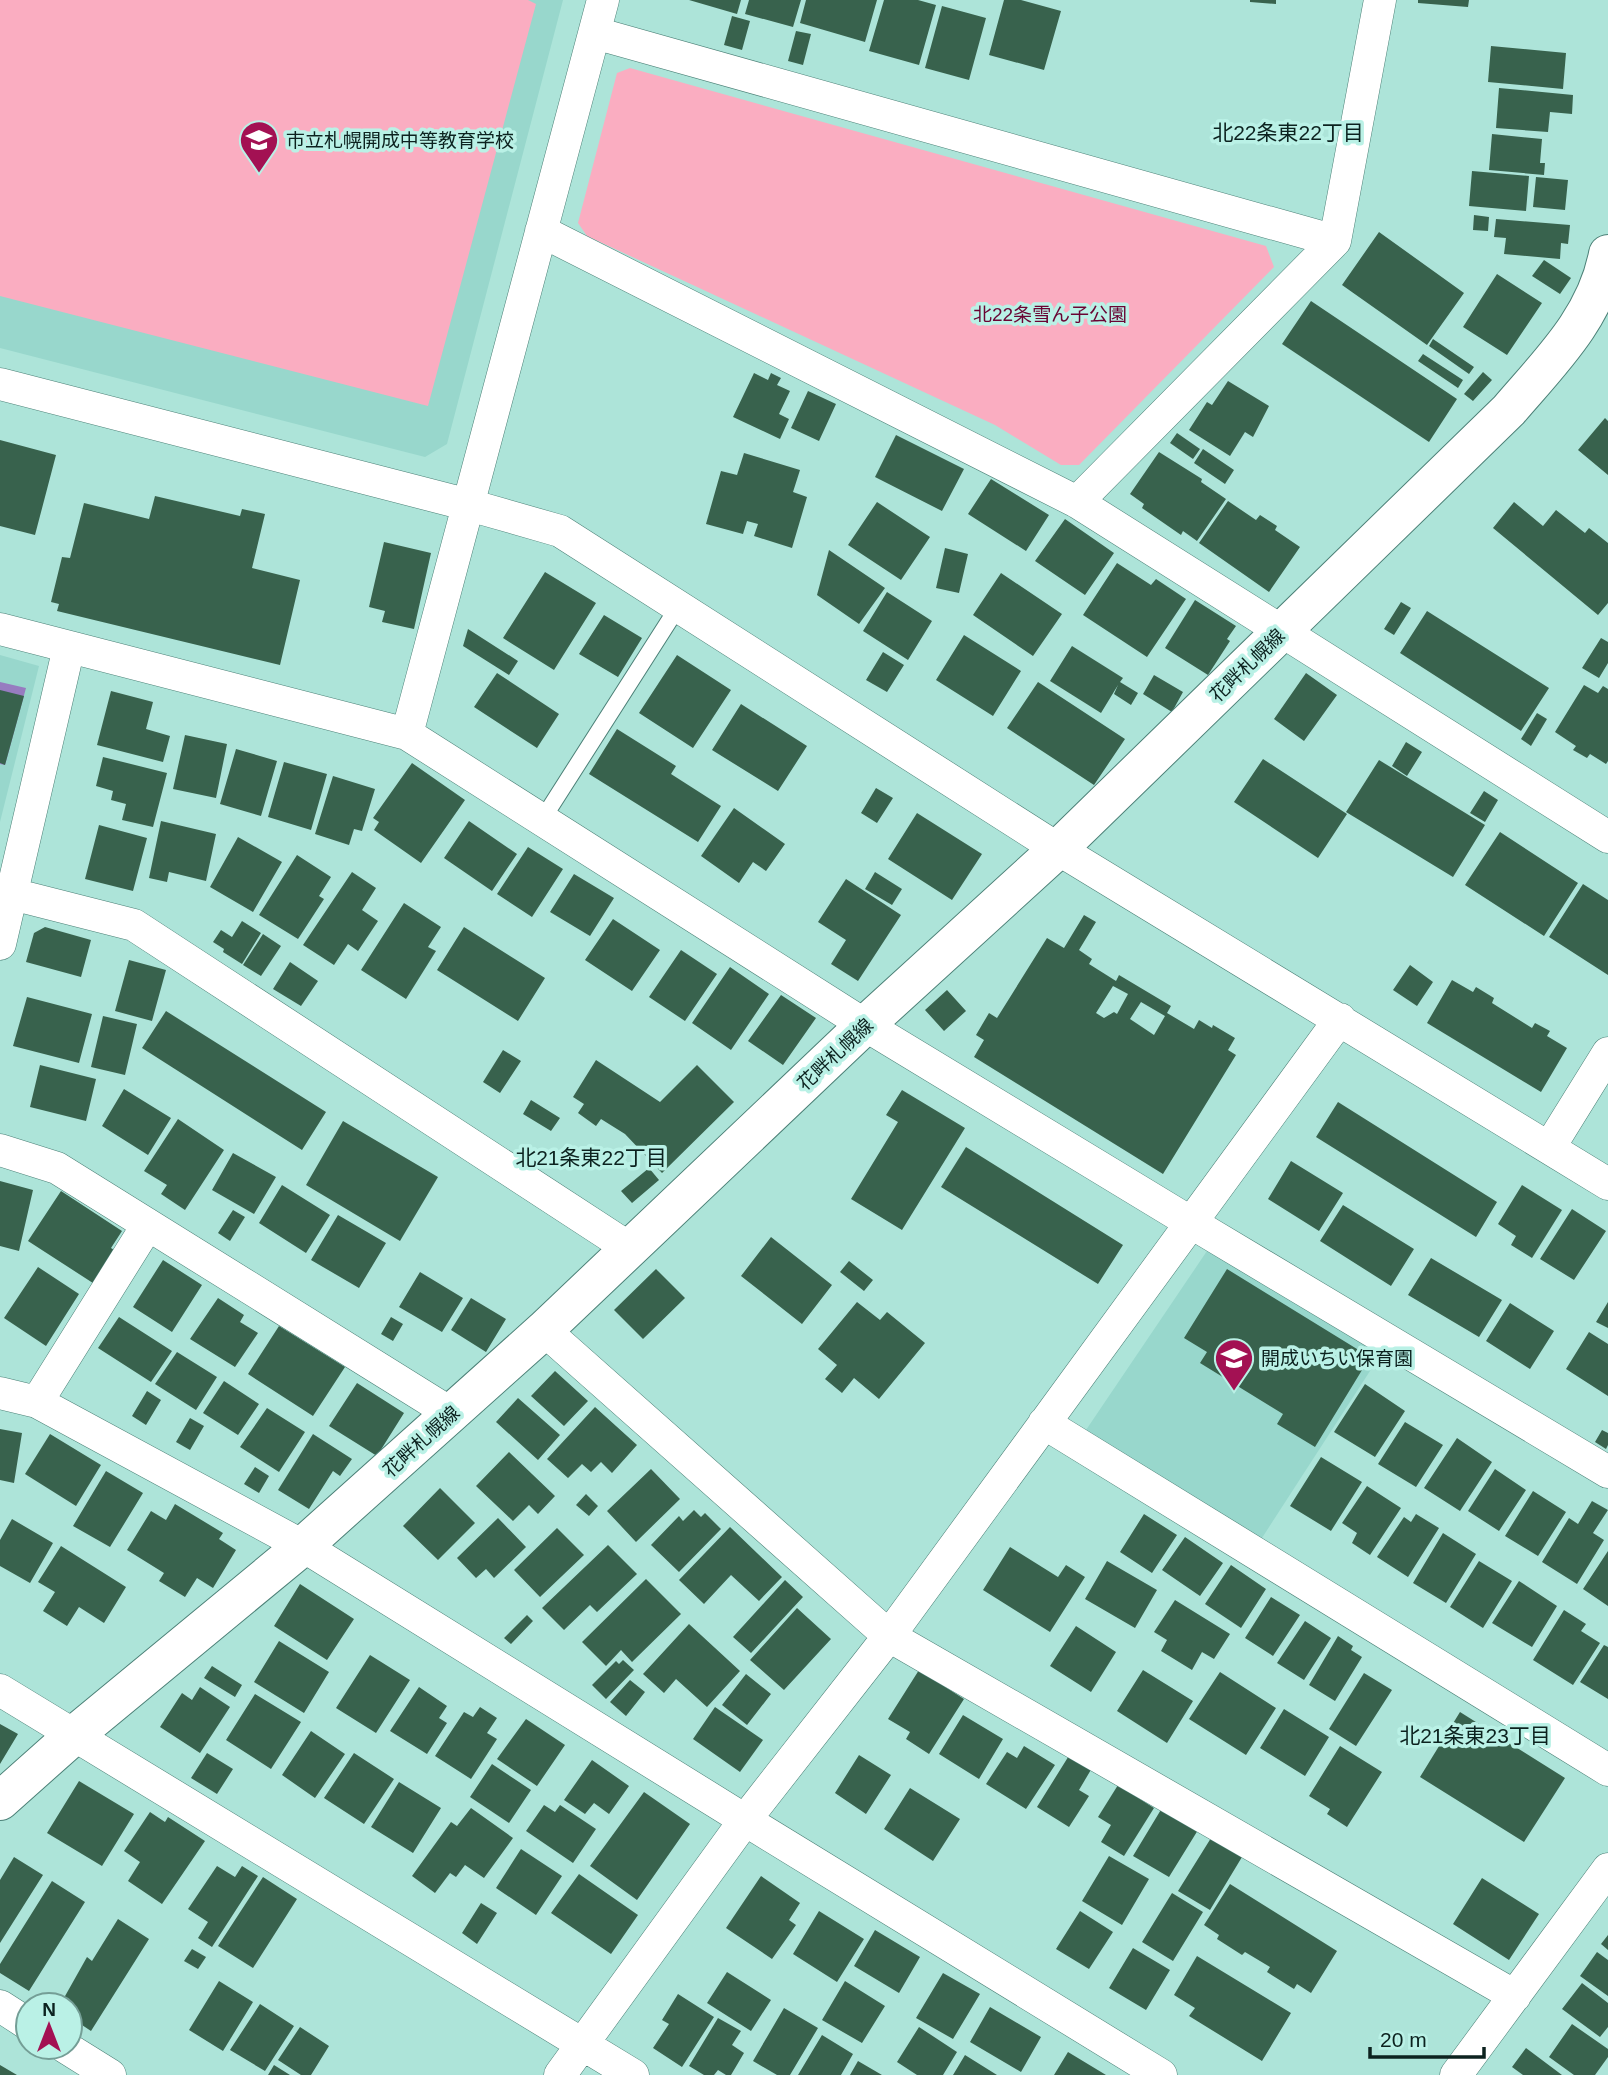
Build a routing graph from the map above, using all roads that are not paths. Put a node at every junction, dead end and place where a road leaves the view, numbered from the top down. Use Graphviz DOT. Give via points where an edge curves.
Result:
graph roads {
  1 [pos="603,0"];
  2 [pos="1380,0"];
  3 [pos="595,33"];
  4 [pos="541,231"];
  5 [pos="1335,240"];
  6 [pos="1607,263"];
  7 [pos="0,384"];
  8 [pos="1077,502"];
  9 [pos="469,505"];
  10 [pos="678,607"];
  11 [pos="0,629"];
  12 [pos="1282,630"];
  13 [pos="69,647"];
  14 [pos="407,734"];
  15 [pos="542,820"];
  16 [pos="1608,837"];
  17 [pos="1058,849"];
  18 [pos="12,894"];
  19 [pos="0,944"];
  20 [pos="1340,1020"];
  21 [pos="865,1024"];
  22 [pos="1608,1053"];
  23 [pos="1549,1148"];
  24 [pos="0,1150"];
  25 [pos="1608,1184"];
  26 [pos="1190,1222"];
  27 [pos="147,1226"];
  28 [pos="629,1248"];
  29 [pos="544,1330"];
  30 [pos="0,1393"];
  31 [pos="37,1402"];
  32 [pos="452,1414"];
  33 [pos="1044,1423"];
  34 [pos="1608,1472"];
  35 [pos="303,1546"];
  36 [pos="889,1636"];
  37 [pos="0,1690"];
  38 [pos="73,1736"];
  39 [pos="1608,1770"];
  40 [pos="0,1801"];
  41 [pos="745,1820"];
  42 [pos="1608,1869"];
  43 [pos="1514,1996"];
  44 [pos="583,2044"];
  45 [pos="84,2059"];
  46 [pos="110,2075"];
  47 [pos="561,2075"];
  48 [pos="633,2075"];
  49 [pos="1161,2075"];
  50 [pos="1456,2075"];
  1 -- 3 [label="street"];
  2 -- 5 [label="street"];
  3 -- 4 [label="street"];
  3 -- 5 [label="street"];
  4 -- 8 [label="street"];
  4 -- 9 [label="street"];
  5 -- 8 [label="street"];
  6 -- 12 [label="main road, 花畔札幌線" via="1597,294 1576,332 1508,410"];
  7 -- 9 [label="street"];
  8 -- 12 [label="street"];
  9 -- 10 [label="street" via="560,531"];
  9 -- 14 [label="street"];
  10 -- 15 [label="lane"];
  10 -- 17 [label="street"];
  11 -- 13 [label="street"];
  12 -- 16 [label="street"];
  12 -- 17 [label="main road, 花畔札幌線"];
  13 -- 14 [label="street"];
  13 -- 18 [label="street"];
  14 -- 15 [label="street"];
  15 -- 21 [label="street"];
  17 -- 20 [label="street"];
  17 -- 21 [label="main road, 花畔札幌線"];
  18 -- 19 [label="street"];
  18 -- 28 [label="street" via="134,925"];
  20 -- 23 [label="street"];
  20 -- 26 [label="street"];
  21 -- 26 [label="street"];
  21 -- 28 [label="main road, 花畔札幌線"];
  22 -- 23 [label="street"];
  23 -- 25 [label="street"];
  24 -- 27 [label="street" via="57,1168"];
  26 -- 33 [label="street"];
  26 -- 34 [label="street"];
  27 -- 31 [label="street"];
  27 -- 32 [label="street"];
  28 -- 29 [label="main road, 花畔札幌線"];
  29 -- 32 [label="main road, 花畔札幌線"];
  29 -- 36 [label="street"];
  30 -- 31 [label="street"];
  31 -- 35 [label="street"];
  32 -- 35 [label="main road, 花畔札幌線"];
  33 -- 36 [label="street"];
  33 -- 39 [label="street"];
  35 -- 38 [label="main road, 花畔札幌線"];
  35 -- 41 [label="street"];
  36 -- 41 [label="street"];
  36 -- 43 [label="street"];
  37 -- 38 [label="street"];
  38 -- 40 [label="main road, 花畔札幌線"];
  38 -- 44 [label="street"];
  41 -- 44 [label="street"];
  41 -- 49 [label="street"];
  42 -- 43 [label="street"];
  43 -- 50 [label="street"];
  44 -- 47 [label="street"];
  44 -- 48 [label="street"];
  45 -- 46 [label="street"];
}
